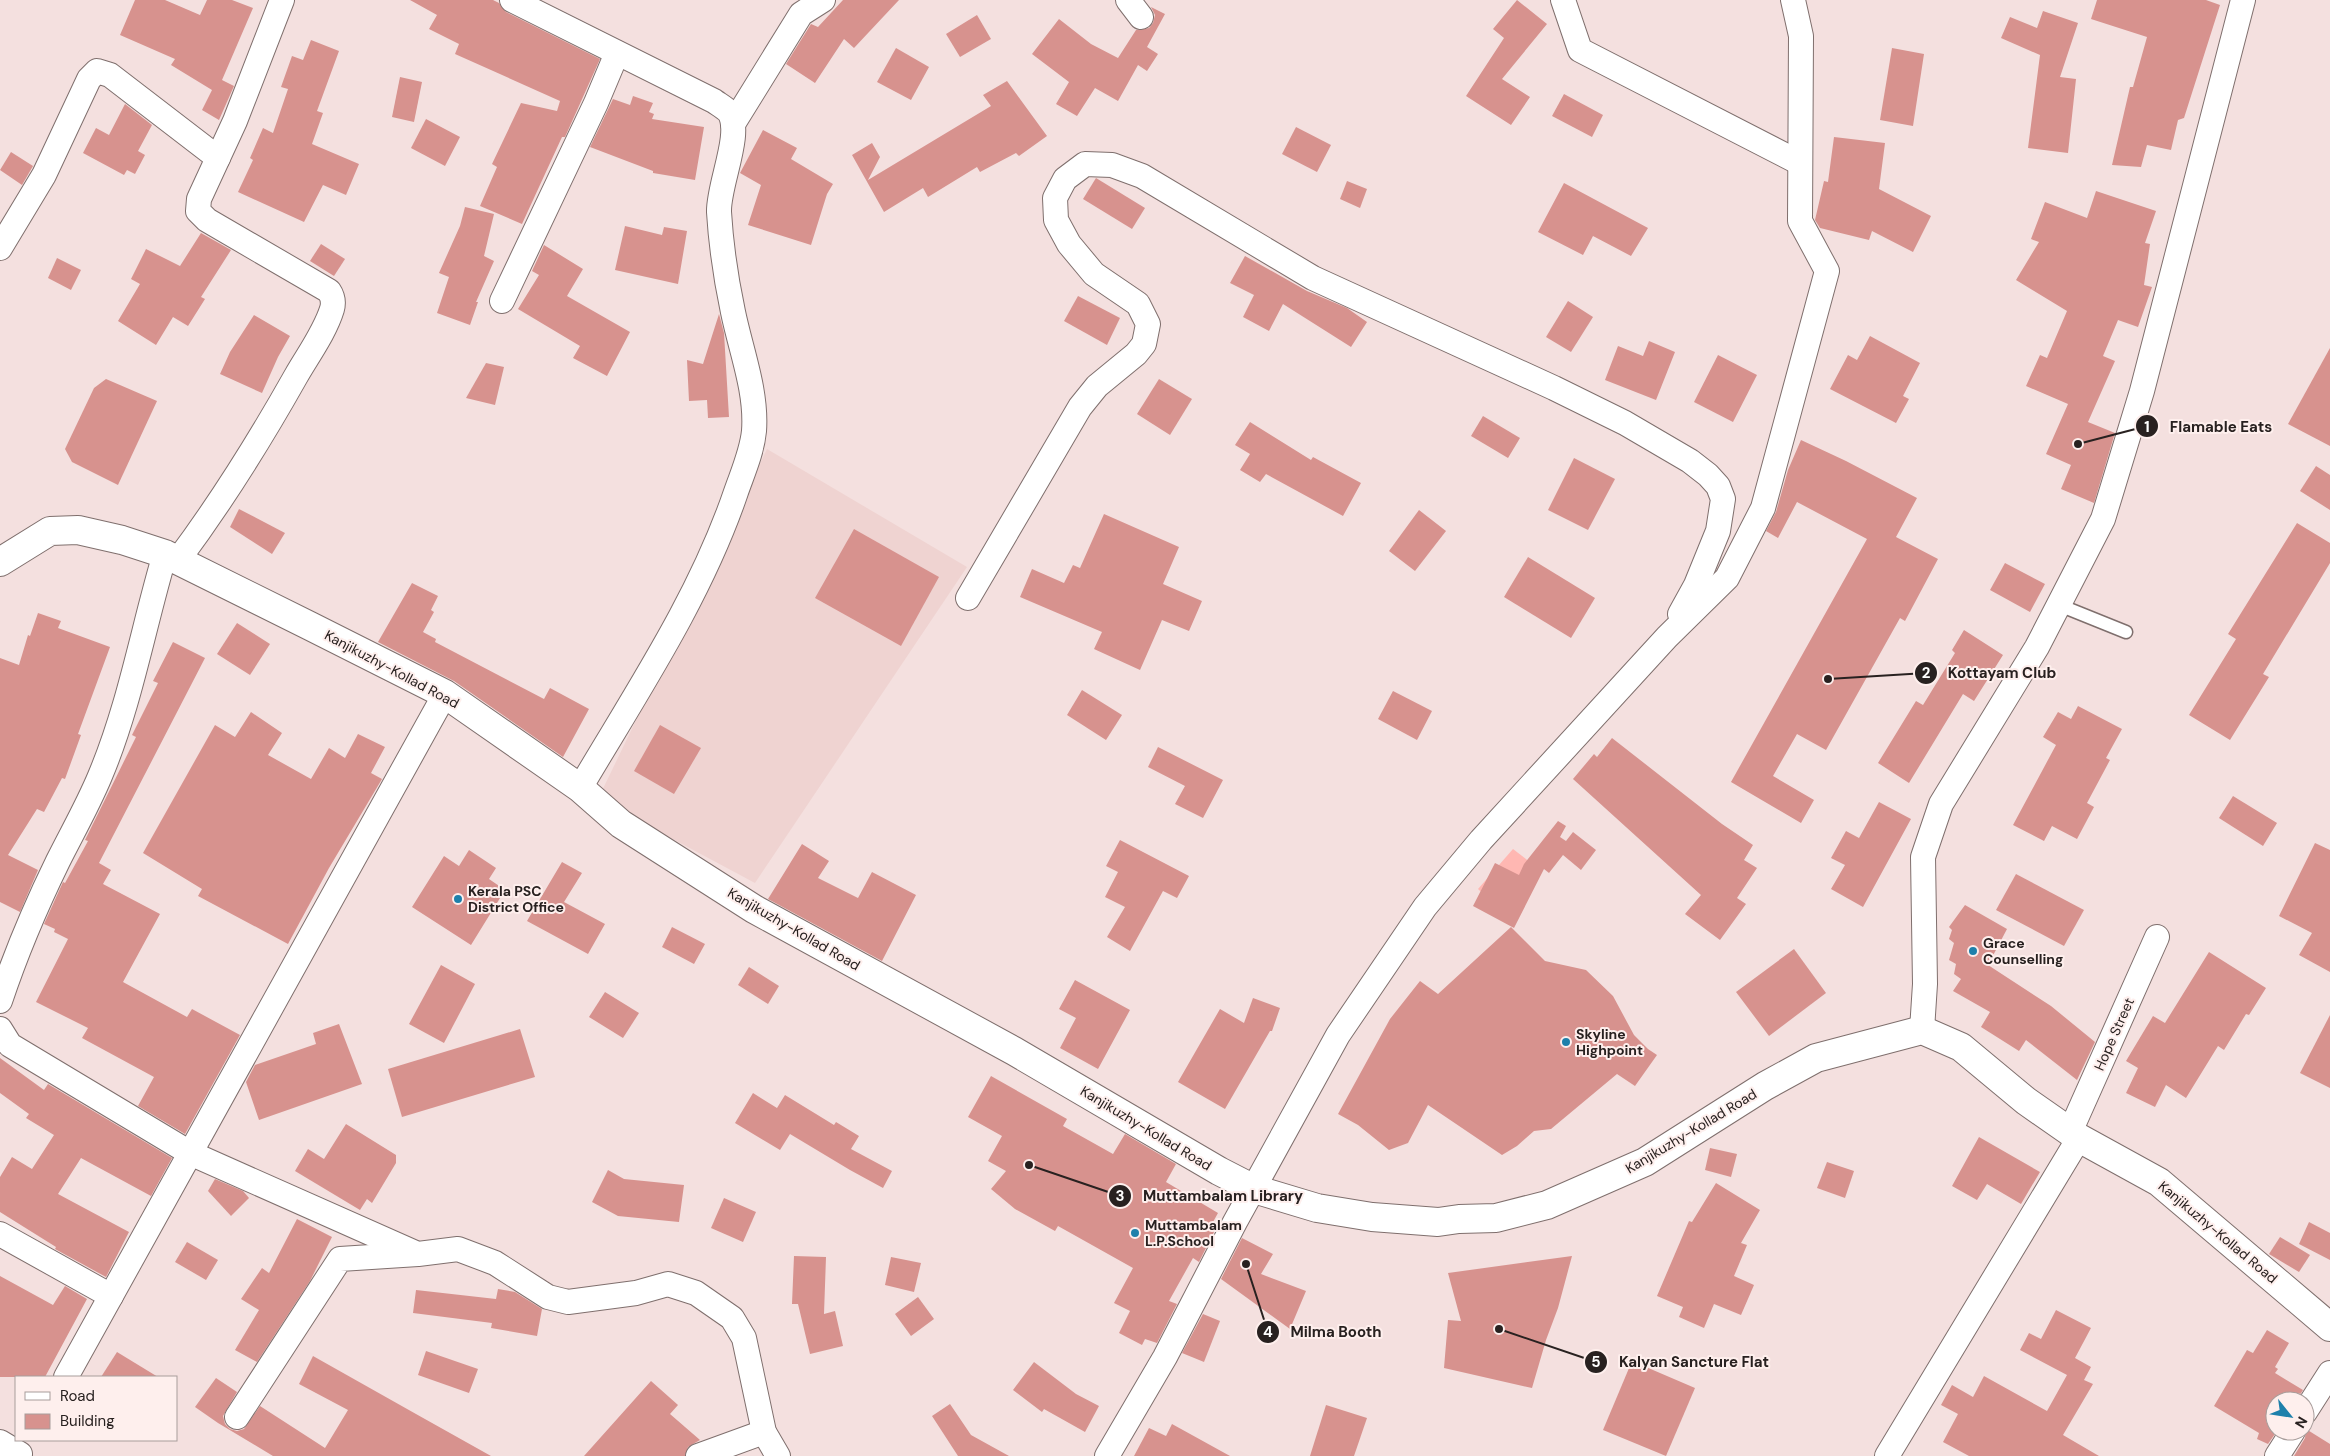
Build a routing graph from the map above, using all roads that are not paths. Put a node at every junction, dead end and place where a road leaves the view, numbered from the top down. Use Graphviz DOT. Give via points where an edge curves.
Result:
graph roads {
  1 [pos="282,0"];
  2 [pos="512,0"];
  3 [pos="824,0"];
  4 [pos="1562,0"];
  5 [pos="1793,0"];
  6 [pos="2243,0"];
  7 [pos="617,53"];
  8 [pos="734,124"];
  9 [pos="218,158"];
  10 [pos="1800,163"];
  11 [pos="0,248"];
  12 [pos="502,301"];
  13 [pos="172,557"];
  14 [pos="0,562"];
  15 [pos="968,598"];
  16 [pos="2058,605"];
  17 [pos="2126,632"];
  18 [pos="1667,637"];
  19 [pos="445,694"];
  20 [pos="580,788"];
  21 [pos="2158,937"];
  22 [pos="0,1001"];
  23 [pos="0,1029"];
  24 [pos="1922,1030"];
  25 [pos="2075,1135"];
  26 [pos="190,1153"];
  27 [pos="1254,1190"];
  28 [pos="0,1234"];
  29 [pos="418,1254"];
  30 [pos="111,1296"];
  31 [pos="2330,1327"];
  32 [pos="2330,1373"];
  33 [pos="67,1376"];
  34 [pos="2315,1396"];
  35 [pos="236,1416"];
  36 [pos="764,1432"];
  37 [pos="2287,1441"];
  38 [pos="698,1456"];
  39 [pos="778,1456"];
  40 [pos="1107,1456"];
  41 [pos="1887,1456"];
  42 [pos="2277,1456"];
  1 -- 9 [label="street"];
  2 -- 7 [label="street"];
  3 -- 8 [label="street" via="801,14"];
  4 -- 10 [label="street" via="1580,50"];
  5 -- 10 [label="street" via="1801,36"];
  6 -- 16 [label="street" via="2142,390 2103,519"];
  7 -- 8 [label="street" via="714,101 728,112"];
  7 -- 12 [label="street"];
  8 -- 20 [label="street" via="719,209 722,250 753,407 754,432 748,460 705,570"];
  9 -- 11 [label="street" via="110,75 97,71 89,79 44,176"];
  9 -- 13 [label="street" via="199,199 198,211 207,220 329,291 333,303 326,324 219,505"];
  10 -- 18 [label="street" via="1800,221 1827,270 1763,508 1727,578"];
  13 -- 14 [label="main road, Kanjikuzhy-Kollad Road" via="122,540 78,530 50,531"];
  13 -- 19 [label="main road, Kanjikuzhy-Kollad Road"];
  13 -- 22 [label="street" via="150,604 121,721 100,777 57,863"];
  15 -- 18 [label="street" via="1080,408 1097,386 1144,344 1148,324 1138,304 1094,274 1069,244 1056,220 1055,198 1065,179 1085,164 1112,165 1142,176 1313,278 1625,423 1708,475 1718,486 1723,499 1718,531 1696,585"];
  16 -- 17 [label="lane"];
  16 -- 24 [label="street" via="2037,647 1941,804 1924,857"];
  18 -- 27 [label="street" via="1481,840 1425,907 1338,1035"];
  19 -- 20 [label="main road, Kanjikuzhy-Kollad Road"];
  19 -- 26 [label="street"];
  20 -- 27 [label="main road, Kanjikuzhy-Kollad Road" via="621,824 754,909 1014,1051"];
  21 -- 25 [label="street, Hope Street"];
  23 -- 26 [label="street" via="10,1045"];
  24 -- 25 [label="main road, Kanjikuzhy-Kollad Road" via="1961,1047 2026,1101"];
  24 -- 27 [label="main road, Kanjikuzhy-Kollad Road" via="1816,1058 1765,1086 1645,1162 1547,1205 1496,1218 1438,1222 1372,1217 1317,1208"];
  25 -- 31 [label="main road, Kanjikuzhy-Kollad Road" via="2159,1182"];
  25 -- 41 [label="street, Hope Street"];
  26 -- 29 [label="street"];
  26 -- 30 [label="street"];
  27 -- 40 [label="street" via="1165,1357"];
  28 -- 30 [label="street"];
  29 -- 35 [label="street" via="340,1259"];
  29 -- 36 [label="street" via="458,1249 496,1263 548,1297 568,1302 636,1293 668,1284 696,1293 732,1318 744,1338"];
  30 -- 33 [label="street"];
  32 -- 34 [label="street"];
  36 -- 38 [label="street"];
  36 -- 39 [label="street"];
  37 -- 42 [label="street"];
}
